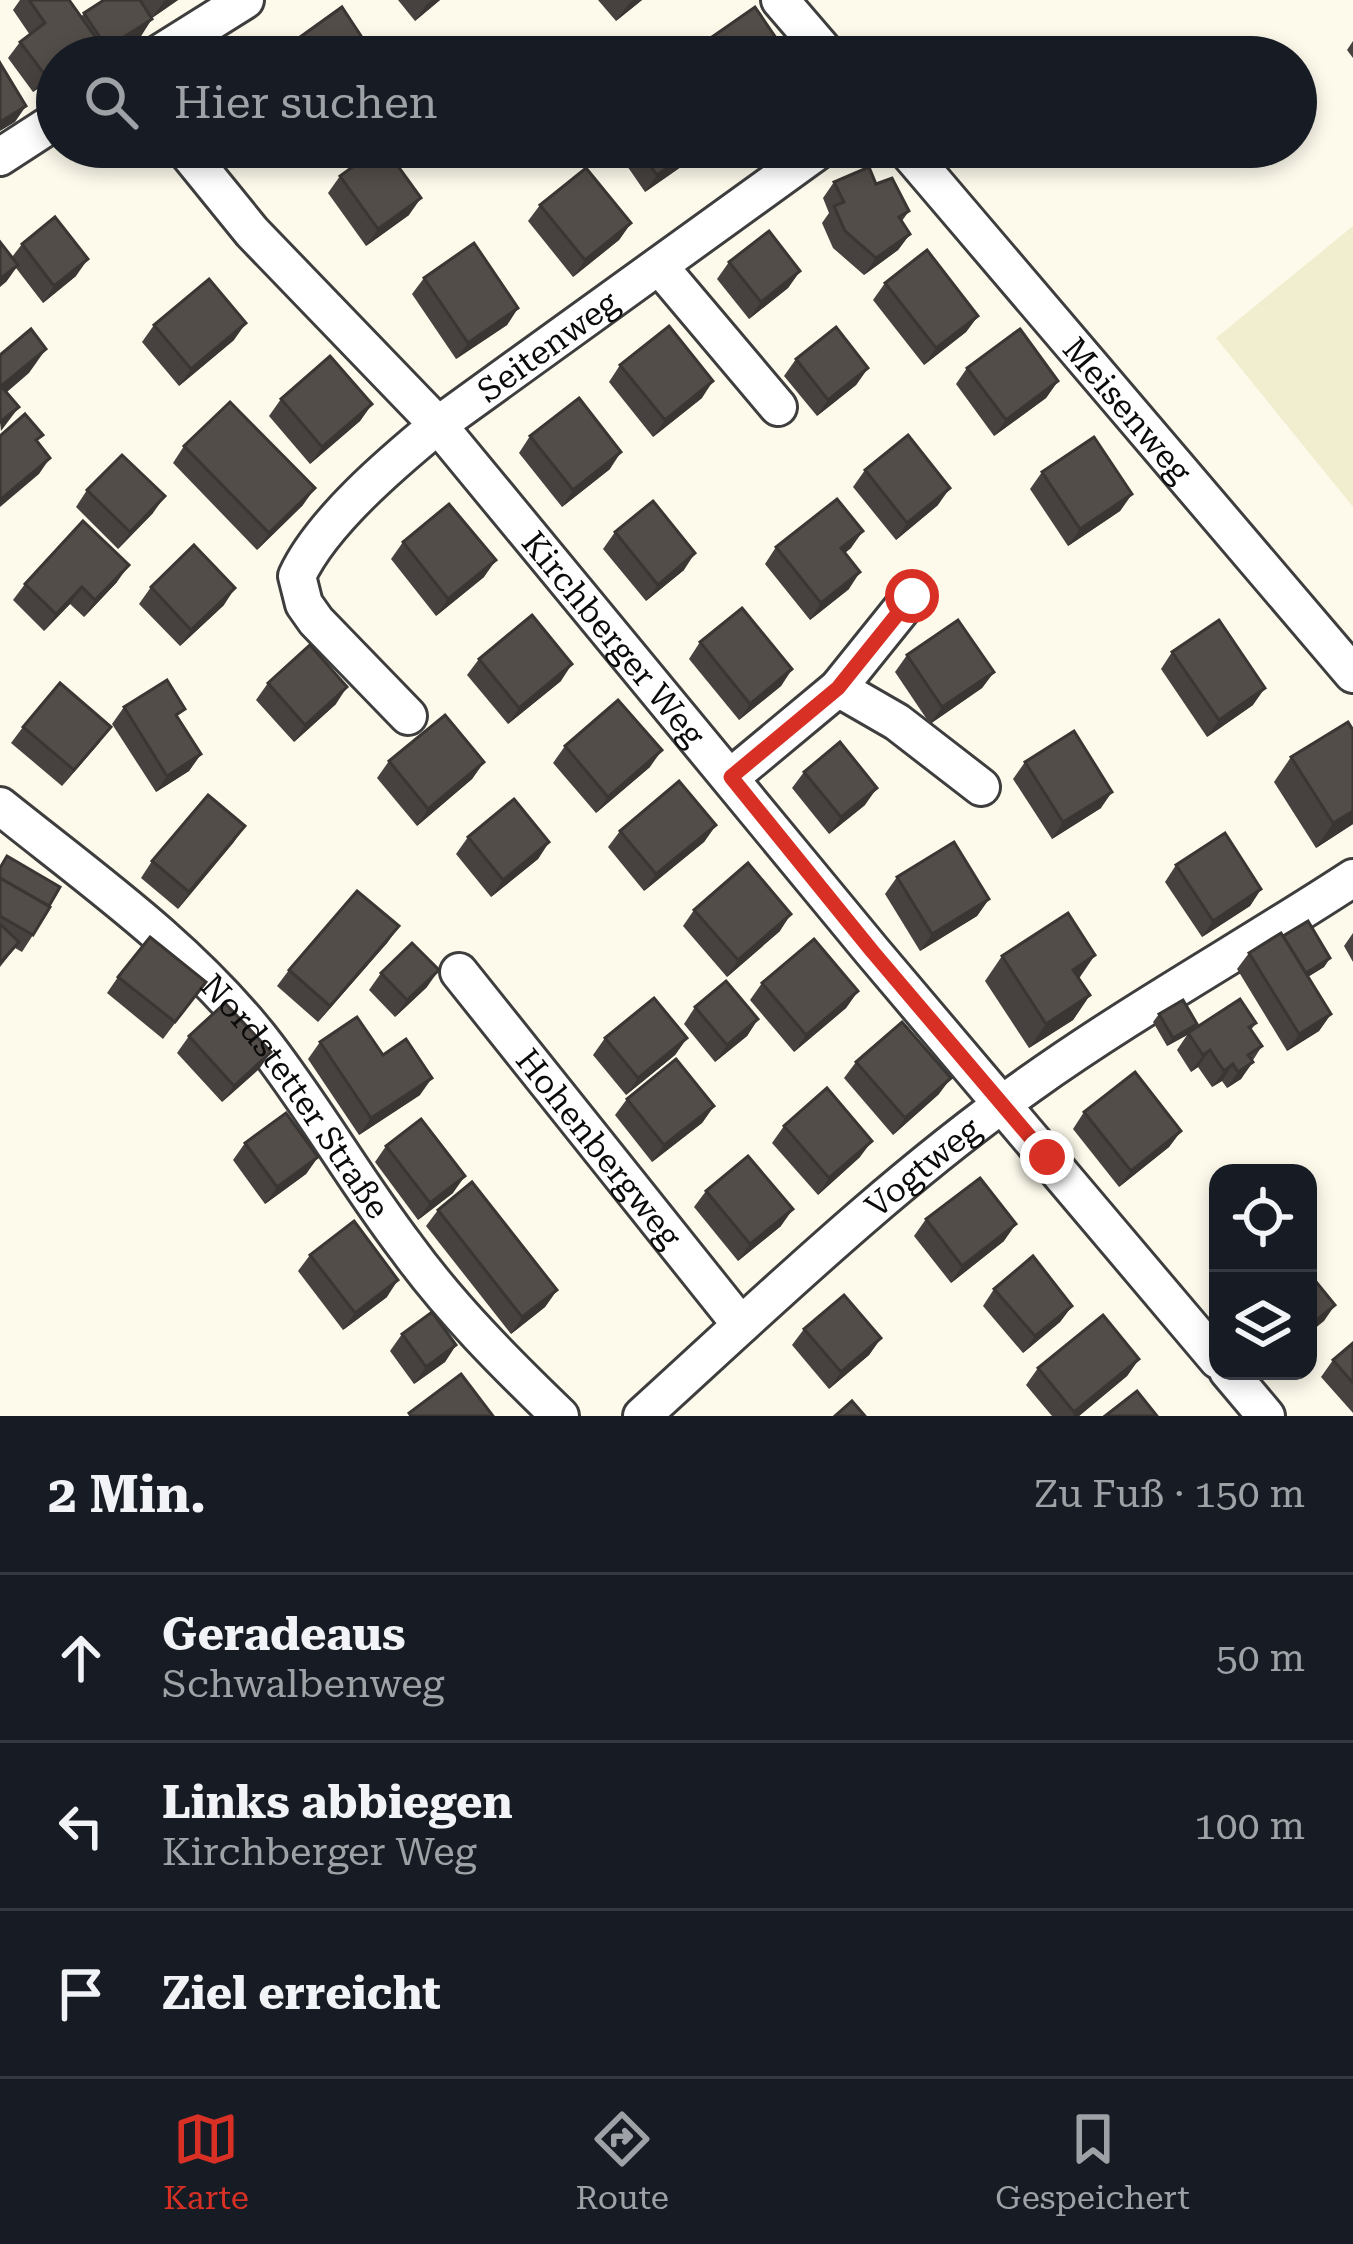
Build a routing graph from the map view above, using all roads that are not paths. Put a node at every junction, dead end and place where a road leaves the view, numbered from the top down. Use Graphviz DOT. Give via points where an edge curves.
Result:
graph roads {
  1 [pos="244,0"];
  2 [pos="780,0"];
  3 [pos="138,17"];
  4 [pos="148,36"];
  5 [pos="187,36"];
  6 [pos="811,36"];
  7 [pos="36,134"];
  8 [pos="0,157"];
  9 [pos="200,168"];
  10 [pos="794,168"];
  11 [pos="922,168"];
  12 [pos="658,266"];
  13 [pos="778,407"];
  14 [pos="438,425"];
  15 [pos="912,596"];
  16 [pos="1353,674"];
  17 [pos="838,688"];
  18 [pos="408,716"];
  19 [pos="731,777"];
  20 [pos="981,787"];
  21 [pos="0,806"];
  22 [pos="1353,878"];
  23 [pos="459,972"];
  24 [pos="1002,1105"];
  25 [pos="741,1325"];
  26 [pos="1209,1349"];
  27 [pos="1236,1380"];
  28 [pos="560,1416"];
  29 [pos="642,1416"];
  30 [pos="1266,1416"];
  1 -- 5 [label="street"];
  2 -- 6 [label="street"];
  3 -- 4 [label="street"];
  7 -- 8 [label="street"];
  9 -- 14 [label="street, Kirchberger Weg"];
  10 -- 12 [label="street, Seitenweg"];
  11 -- 16 [label="street, Meisenweg"];
  12 -- 13 [label="street"];
  12 -- 14 [label="street, Seitenweg"];
  14 -- 18 [label="street, Seitenweg" via="331,528 297,576 316,621"];
  14 -- 19 [label="street, Kirchberger Weg"];
  15 -- 17 [label="street"];
  17 -- 19 [label="street"];
  17 -- 20 [label="street"];
  19 -- 24 [label="street, Kirchberger Weg"];
  21 -- 28 [label="street, Nordstetter Straße" via="206,976 286,1073 425,1273"];
  22 -- 24 [label="street, Vogtweg"];
  23 -- 25 [label="street, Hohenbergweg"];
  24 -- 25 [label="street, Vogtweg"];
  24 -- 26 [label="street, Kirchberger Weg"];
  25 -- 29 [label="street, Vogtweg"];
  27 -- 30 [label="street"];
}
